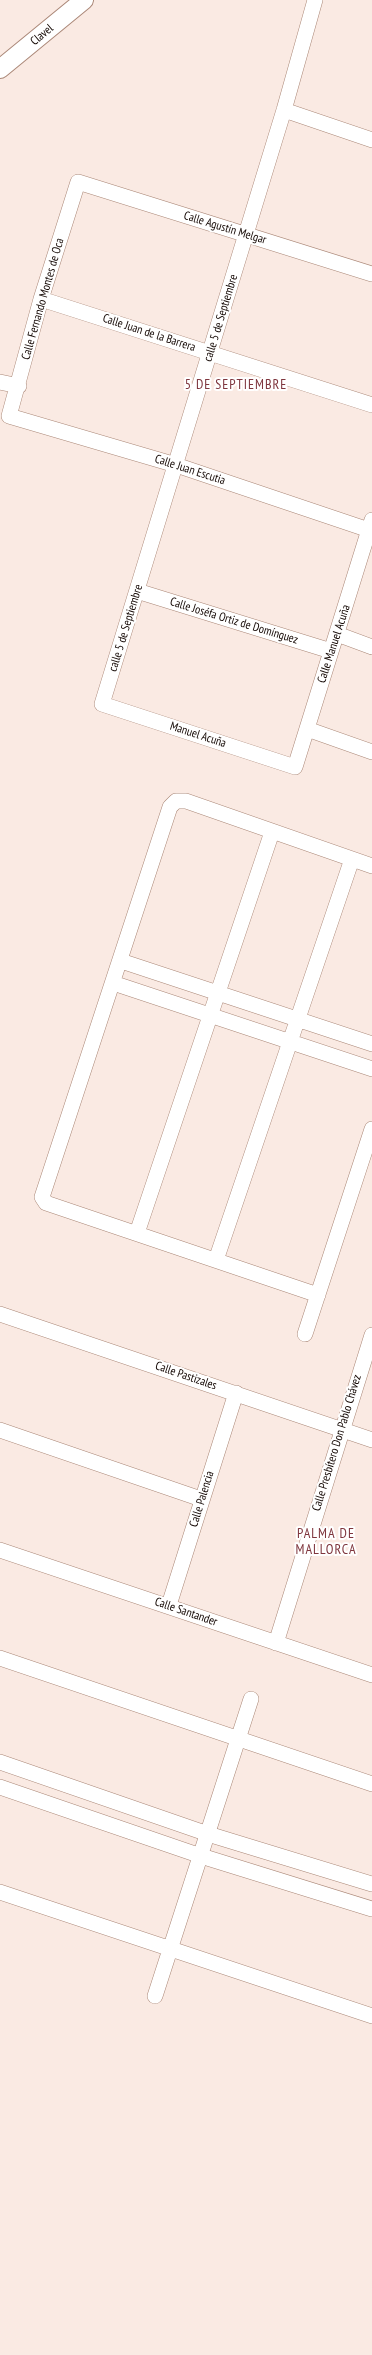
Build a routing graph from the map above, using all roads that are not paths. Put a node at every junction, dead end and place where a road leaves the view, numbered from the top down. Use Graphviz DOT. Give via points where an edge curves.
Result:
graph roads {
  1 [pos="84,0"];
  2 [pos="315,0"];
  3 [pos="0,69"];
  4 [pos="284,110"];
  5 [pos="372,140"];
  6 [pos="78,182"];
  7 [pos="246,235"];
  8 [pos="372,274"];
  9 [pos="41,299"];
  10 [pos="210,352"];
  11 [pos="0,382"];
  12 [pos="19,386"];
  13 [pos="372,405"];
  14 [pos="10,416"];
  15 [pos="176,465"];
  16 [pos="370,532"];
  17 [pos="137,591"];
  18 [pos="337,634"];
  19 [pos="372,647"];
  20 [pos="331,652"];
  21 [pos="102,704"];
  22 [pos="307,729"];
  23 [pos="372,752"];
  24 [pos="295,767"];
  25 [pos="272,832"];
  26 [pos="352,859"];
  27 [pos="372,866"];
  28 [pos="120,961"];
  29 [pos="113,983"];
  30 [pos="217,993"];
  31 [pos="210,1014"];
  32 [pos="298,1019"];
  33 [pos="290,1041"];
  34 [pos="372,1044"];
  35 [pos="372,1069"];
  36 [pos="372,1129"];
  37 [pos="137,1233"];
  38 [pos="216,1260"];
  39 [pos="318,1295"];
  40 [pos="0,1314"];
  41 [pos="305,1334"];
  42 [pos="372,1335"];
  43 [pos="236,1393"];
  44 [pos="0,1430"];
  45 [pos="341,1430"];
  46 [pos="372,1440"];
  47 [pos="202,1499"];
  48 [pos="0,1550"];
  49 [pos="169,1605"];
  50 [pos="276,1642"];
  51 [pos="0,1658"];
  52 [pos="372,1675"];
  53 [pos="251,1699"];
  54 [pos="238,1740"];
  55 [pos="0,1762"];
  56 [pos="372,1784"];
  57 [pos="0,1788"];
  58 [pos="208,1834"];
  59 [pos="200,1856"];
  60 [pos="372,1884"];
  61 [pos="0,1892"];
  62 [pos="372,1909"];
  63 [pos="170,1950"];
  64 [pos="156,1996"];
  65 [pos="372,2016"];
  1 -- 3 [label="street, Clavel"];
  2 -- 4 [label="street, calle 5 de Septiembre"];
  4 -- 5 [label="street"];
  4 -- 7 [label="street, calle 5 de Septiembre"];
  6 -- 7 [label="street, Calle Agustín Melgar"];
  6 -- 9 [label="street, Calle Fernando Montes de Oca"];
  7 -- 8 [label="street, Calle Agustín Melgar"];
  7 -- 10 [label="street, calle 5 de Septiembre"];
  9 -- 10 [label="street, Calle Juan de la Barrera"];
  9 -- 12 [label="street, Calle Fernando Montes de Oca"];
  10 -- 13 [label="street, Calle Juan de la Barrera"];
  10 -- 15 [label="street, calle 5 de Septiembre"];
  11 -- 12 [label="street"];
  12 -- 14 [label="street, Calle Fernando Montes de Oca"];
  14 -- 15 [label="street, Calle Juan Escutia"];
  15 -- 16 [label="street, Calle Juan Escutia"];
  15 -- 17 [label="street, calle 5 de Septiembre"];
  16 -- 18 [label="street, Calle Manuel Acuña"];
  17 -- 20 [label="street, Calle Joséfa Ortiz de Domínguez"];
  17 -- 21 [label="street, calle 5 de Septiembre"];
  18 -- 19 [label="street"];
  18 -- 20 [label="street, Calle Manuel Acuña"];
  20 -- 22 [label="street, Calle Manuel Acuña"];
  21 -- 24 [label="street, Manuel Acuña"];
  22 -- 23 [label="street"];
  22 -- 24 [label="street, Calle Manuel Acuña"];
  25 -- 26 [label="street"];
  25 -- 28 [label="street" via="186,801 176,801 170,807"];
  25 -- 30 [label="street"];
  26 -- 27 [label="street"];
  26 -- 32 [label="street"];
  28 -- 29 [label="street"];
  28 -- 30 [label="street"];
  29 -- 31 [label="street"];
  29 -- 37 [label="street" via="42,1197 46,1203"];
  30 -- 31 [label="street"];
  30 -- 32 [label="street"];
  31 -- 33 [label="street"];
  31 -- 37 [label="street"];
  32 -- 33 [label="street"];
  32 -- 34 [label="street"];
  33 -- 35 [label="street"];
  33 -- 38 [label="street"];
  36 -- 39 [label="street"];
  37 -- 38 [label="street"];
  38 -- 39 [label="street"];
  39 -- 41 [label="street"];
  40 -- 43 [label="street, Calle Pastizales"];
  42 -- 45 [label="street, Calle Presbítero Don Pablo Chávez"];
  43 -- 45 [label="street, Calle Pastizales"];
  43 -- 47 [label="street, Calle Palencia"];
  44 -- 47 [label="street"];
  45 -- 46 [label="street, Calle Pastizales"];
  45 -- 50 [label="street, Calle Presbítero Don Pablo Chávez"];
  47 -- 49 [label="street, Calle Palencia"];
  48 -- 49 [label="street, Calle Santander"];
  49 -- 50 [label="street, Calle Santander"];
  50 -- 52 [label="street, Calle Santander"];
  51 -- 54 [label="street"];
  53 -- 54 [label="street"];
  54 -- 56 [label="street"];
  54 -- 58 [label="street"];
  55 -- 58 [label="street"];
  57 -- 59 [label="street"];
  58 -- 59 [label="street"];
  58 -- 60 [label="street"];
  59 -- 62 [label="street"];
  59 -- 63 [label="street"];
  61 -- 63 [label="street"];
  63 -- 64 [label="street"];
  63 -- 65 [label="street"];
}
